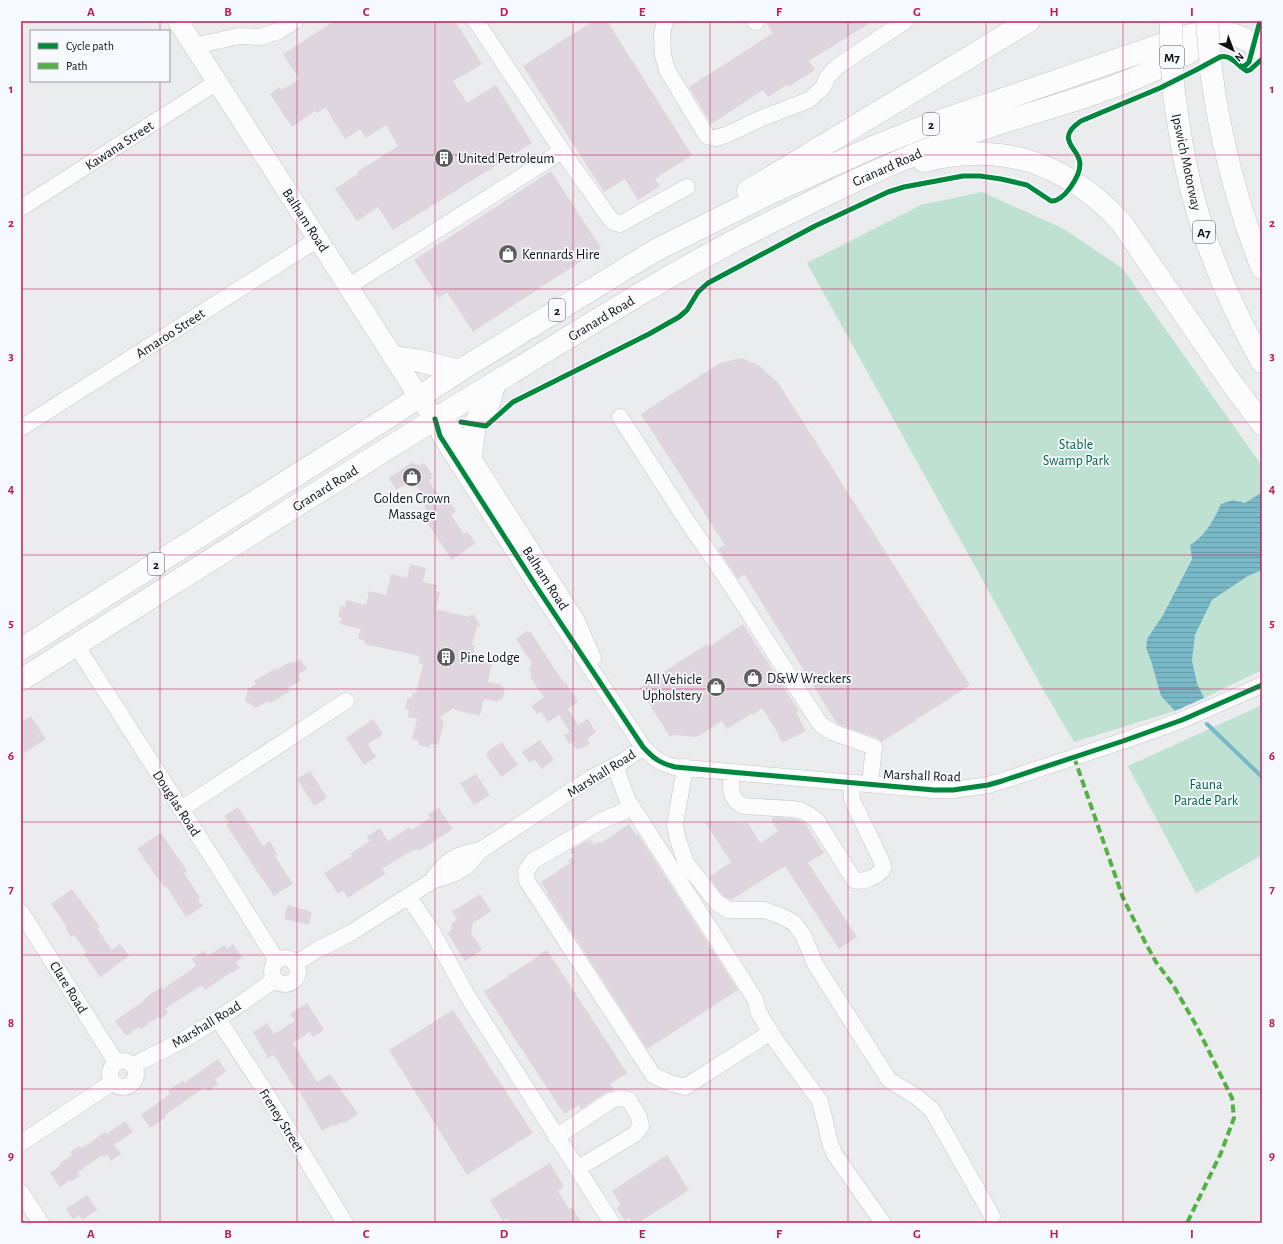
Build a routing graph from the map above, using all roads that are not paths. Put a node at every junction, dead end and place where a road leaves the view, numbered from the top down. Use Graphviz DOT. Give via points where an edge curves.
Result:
graph roads {
  1 [pos="178,21"];
  2 [pos="295,21"];
  3 [pos="476,21"];
  4 [pos="665,21"];
  5 [pos="905,21"];
  6 [pos="1007,21"];
  7 [pos="1028,21"];
  8 [pos="1171,21"];
  9 [pos="1216,27"];
  10 [pos="1262,30"];
  11 [pos="194,46"];
  12 [pos="1262,48"];
  13 [pos="217,82"];
  14 [pos="1174,93"];
  15 [pos="562,151"];
  16 [pos="811,152"];
  17 [pos="687,187"];
  18 [pos="843,187"];
  19 [pos="21,208"];
  20 [pos="318,239"];
  21 [pos="656,250"];
  22 [pos="1262,268"];
  23 [pos="349,286"];
  24 [pos="394,357"];
  25 [pos="1262,362"];
  26 [pos="459,371"];
  27 [pos="495,382"];
  28 [pos="419,397"];
  29 [pos="620,417"];
  30 [pos="435,418"];
  31 [pos="1262,424"];
  32 [pos="21,428"];
  33 [pos="471,455"];
  34 [pos="76,645"];
  35 [pos="21,649"];
  36 [pos="21,680"];
  37 [pos="602,684"];
  38 [pos="1262,685"];
  39 [pos="346,701"];
  40 [pos="643,747"];
  41 [pos="615,766"];
  42 [pos="685,767"];
  43 [pos="731,772"];
  44 [pos="851,783"];
  45 [pos="870,784"];
  46 [pos="632,808"];
  47 [pos="181,809"];
  48 [pos="408,896"];
  49 [pos="21,912"];
  50 [pos="277,961"];
  51 [pos="295,964"];
  52 [pos="275,979"];
  53 [pos="218,1018"];
  54 [pos="771,1032"];
  55 [pos="116,1062"];
  56 [pos="134,1065"];
  57 [pos="113,1082"];
  58 [pos="556,1137"];
  59 [pos="21,1143"];
  60 [pos="577,1169"];
  61 [pos="21,1192"];
  62 [pos="992,1216"];
  63 [pos="41,1223"];
  64 [pos="346,1223"];
  65 [pos="612,1223"];
  66 [pos="883,1223"];
  1 -- 11 [label="main road, Balham Road"];
  2 -- 11 [label="street" via="280,31 260,37 239,36"];
  3 -- 15 [label="street"];
  4 -- 5 [label="street" via="662,34 663,56 667,70 707,136 716,138 809,100 837,67"];
  6 -- 16 [label="highway"];
  7 -- 16 [label="highway"];
  8 -- 14 [label="highway, Ipswich Motorway / M7, bridge"];
  9 -- 10 [label="highway"];
  9 -- 12 [label="highway"];
  9 -- 18 [label="highway, Granard Road / 2" via="1198,47 1131,80 1088,97 958,137 900,160"];
  9 -- 21 [label="highway, Granard Road / 2" via="928,125 766,195"];
  9 -- 22 [label="highway, bridge" via="1211,70 1221,132 1239,203"];
  11 -- 13 [label="main road, Balham Road"];
  13 -- 19 [label="street, Kawana Street"];
  13 -- 20 [label="main road, Balham Road"];
  14 -- 25 [label="highway, Ipswich Motorway / A7" via="1182,149 1199,220 1227,292"];
  15 -- 17 [label="street" via="613,222 620,224"];
  15 -- 23 [label="street"];
  16 -- 21 [label="highway"];
  18 -- 27 [label="highway, Granard Road / 2" via="755,230 675,274"];
  18 -- 31 [label="highway" via="938,158 983,154 1026,160 1073,181 1088,191 1121,222"];
  20 -- 23 [label="main road, Balham Road"];
  20 -- 32 [label="street, Amaroo Street"];
  21 -- 26 [label="highway, Granard Road / 2"];
  23 -- 24 [label="main road, Balham Road"];
  24 -- 26 [label="highway"];
  24 -- 28 [label="main road, Balham Road"];
  26 -- 28 [label="highway, Granard Road / 2"];
  27 -- 30 [label="highway, Granard Road / 2"];
  27 -- 33 [label="highway" via="489,402 476,424"];
  28 -- 30 [label="main road, Balham Road"];
  28 -- 35 [label="highway, Granard Road / 2"];
  29 -- 45 [label="street" via="820,724 832,732 874,747"];
  30 -- 33 [label="street, Balham Road" via="453,428"];
  30 -- 34 [label="highway, Granard Road / 2"];
  30 -- 37 [label="street, Balham Road" via="440,436"];
  33 -- 37 [label="street, Balham Road" via="576,619"];
  34 -- 36 [label="highway, Granard Road / 2"];
  34 -- 47 [label="street, Douglas Road"];
  37 -- 40 [label="street, Balham Road"];
  38 -- 45 [label="street, Marshall Road" via="1182,720 988,785 947,790"];
  39 -- 47 [label="street"];
  40 -- 41 [label="street, Marshall Road"];
  40 -- 42 [label="street, Marshall Road" via="660,762"];
  41 -- 46 [label="street"];
  41 -- 48 [label="street, Marshall Road" via="591,778 481,850 458,855 439,870 432,881"];
  42 -- 43 [label="street, Marshall Road"];
  42 -- 62 [label="street" via="675,825 686,863 717,903 729,910 764,910 794,923 803,935 815,964 889,1080 917,1097 932,1110"];
  43 -- 44 [label="street, Marshall Road"];
  43 -- 44 [label="street" via="731,791 737,803 743,806 800,810 809,814 817,821 854,880 858,882 866,880 883,867 852,800"];
  44 -- 45 [label="street, Marshall Road"];
  46 -- 54 [label="street" via="755,999 759,1013"];
  46 -- 54 [label="street" via="603,820 533,861 526,871 526,880 653,1075 685,1088"];
  47 -- 50 [label="street, Douglas Road"];
  48 -- 51 [label="street, Marshall Road" via="349,934 316,950"];
  48 -- 58 [label="street"];
  49 -- 55 [label="street, Clare Road"];
  50 -- 51 [label="street" via="284,958"];
  50 -- 52 [label="street" via="272,972"];
  51 -- 52 [label="street" via="298,972 294,980 282,984"];
  52 -- 53 [label="street, Marshall Road"];
  53 -- 56 [label="street, Marshall Road" via="189,1037"];
  53 -- 64 [label="street, Freney Street"];
  54 -- 66 [label="street" via="820,1101 835,1155"];
  55 -- 56 [label="street" via="124,1060"];
  55 -- 57 [label="street" via="111,1069"];
  56 -- 57 [label="street" via="137,1074 130,1085 121,1087"];
  57 -- 59 [label="street"];
  58 -- 60 [label="street"];
  58 -- 60 [label="street" via="612,1100 629,1100 640,1117 641,1126 635,1134"];
  60 -- 65 [label="street"];
  61 -- 63 [label="street"];
}
